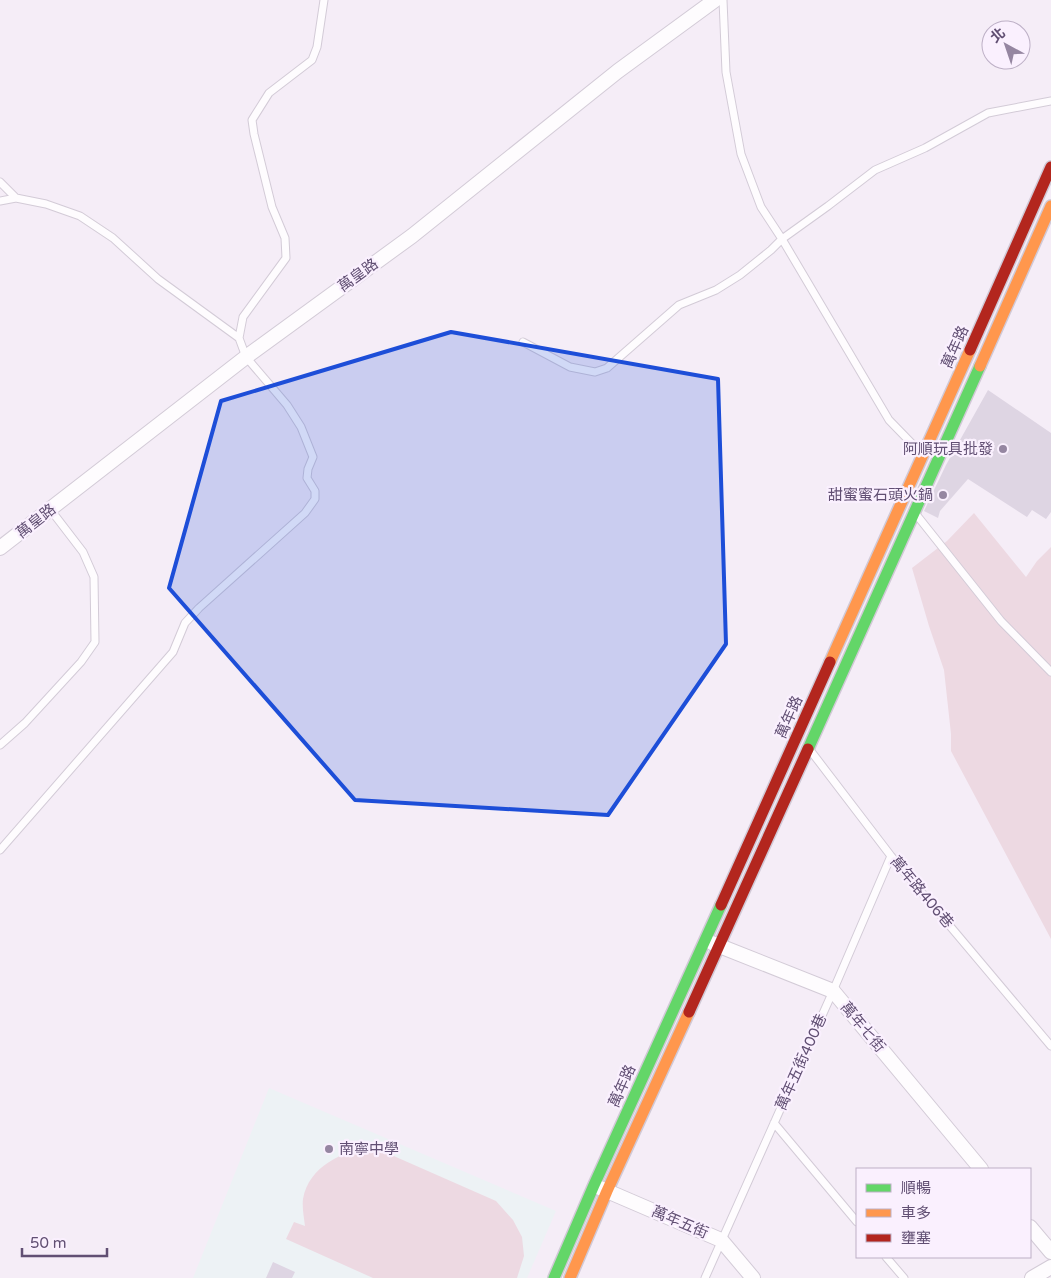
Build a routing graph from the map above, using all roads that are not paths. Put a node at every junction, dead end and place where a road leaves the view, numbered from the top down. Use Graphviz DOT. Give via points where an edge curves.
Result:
graph roads {
  1 [pos="324,0"];
  2 [pos="715,0"];
  3 [pos="723,0"];
  4 [pos="1051,101"];
  5 [pos="1051,167"];
  6 [pos="0,182"];
  7 [pos="16,198"];
  8 [pos="0,201"];
  9 [pos="1051,206"];
  10 [pos="782,239"];
  11 [pos="239,338"];
  12 [pos="523,342"];
  13 [pos="246,357"];
  14 [pos="924,455"];
  15 [pos="50,510"];
  16 [pos="914,511"];
  17 [pos="0,548"];
  18 [pos="1051,672"];
  19 [pos="798,734"];
  20 [pos="0,745"];
  21 [pos="808,747"];
  22 [pos="0,850"];
  23 [pos="891,856"];
  24 [pos="705,940"];
  25 [pos="720,946"];
  26 [pos="833,991"];
  27 [pos="1051,1046"];
  28 [pos="774,1124"];
  29 [pos="980,1168"];
  30 [pos="594,1185"];
  31 [pos="608,1191"];
  32 [pos="856,1221"];
  33 [pos="1031,1228"];
  34 [pos="721,1240"];
  35 [pos="1051,1252"];
  36 [pos="887,1258"];
  37 [pos="1051,1267"];
  38 [pos="554,1278"];
  39 [pos="570,1278"];
  40 [pos="705,1278"];
  41 [pos="753,1278"];
  42 [pos="904,1278"];
  43 [pos="1032,1278"];
  1 -- 11 [label="lane" via="312,60 269,94 252,120 272,207 285,238 286,258 243,317"];
  2 -- 13 [label="street, 萬皇路" via="618,71 412,236"];
  3 -- 10 [label="lane" via="726,72 741,154 761,207"];
  4 -- 10 [label="lane" via="988,113 925,148 875,170"];
  5 -- 14 [label="street, 萬年路"];
  6 -- 7 [label="lane"];
  7 -- 8 [label="lane"];
  7 -- 11 [label="lane" via="80,216"];
  9 -- 16 [label="street, 萬年路"];
  10 -- 12 [label="lane" via="740,275 716,290 679,305 607,368 594,372 570,367"];
  10 -- 14 [label="lane" via="889,420"];
  11 -- 13 [label="lane"];
  13 -- 15 [label="street, 萬皇路"];
  13 -- 22 [label="lane" via="302,427 314,457 307,478 316,490 315,499 305,513 185,623 173,652"];
  14 -- 19 [label="street, 萬年路"];
  15 -- 17 [label="street, 萬皇路"];
  15 -- 20 [label="lane" via="83,552 94,578 95,642 63,682"];
  16 -- 18 [label="lane" via="1001,621"];
  16 -- 21 [label="street, 萬年路"];
  19 -- 21 [label="street, 萬年路406巷"];
  19 -- 24 [label="street, 萬年路"];
  21 -- 23 [label="lane, 萬年路406巷"];
  21 -- 25 [label="street, 萬年路"];
  23 -- 26 [label="lane, 萬年五街400巷"];
  23 -- 27 [label="lane, 萬年路406巷"];
  24 -- 25 [label="street, 萬年七街"];
  24 -- 30 [label="street, 萬年路"];
  25 -- 26 [label="street, 萬年七街"];
  25 -- 31 [label="street, 萬年路"];
  26 -- 28 [label="lane, 萬年五街400巷"];
  26 -- 29 [label="street, 萬年七街"];
  28 -- 32 [label="lane"];
  28 -- 34 [label="lane, 萬年五街400巷"];
  30 -- 31 [label="street, 萬年五街"];
  30 -- 38 [label="street, 萬年路"];
  31 -- 34 [label="street, 萬年五街"];
  31 -- 39 [label="street, 萬年路"];
  33 -- 35 [label="street"];
  34 -- 40 [label="lane, 萬年五街400巷"];
  34 -- 41 [label="street, 萬年五街"];
  36 -- 42 [label="lane"];
  37 -- 43 [label="street"];
}
